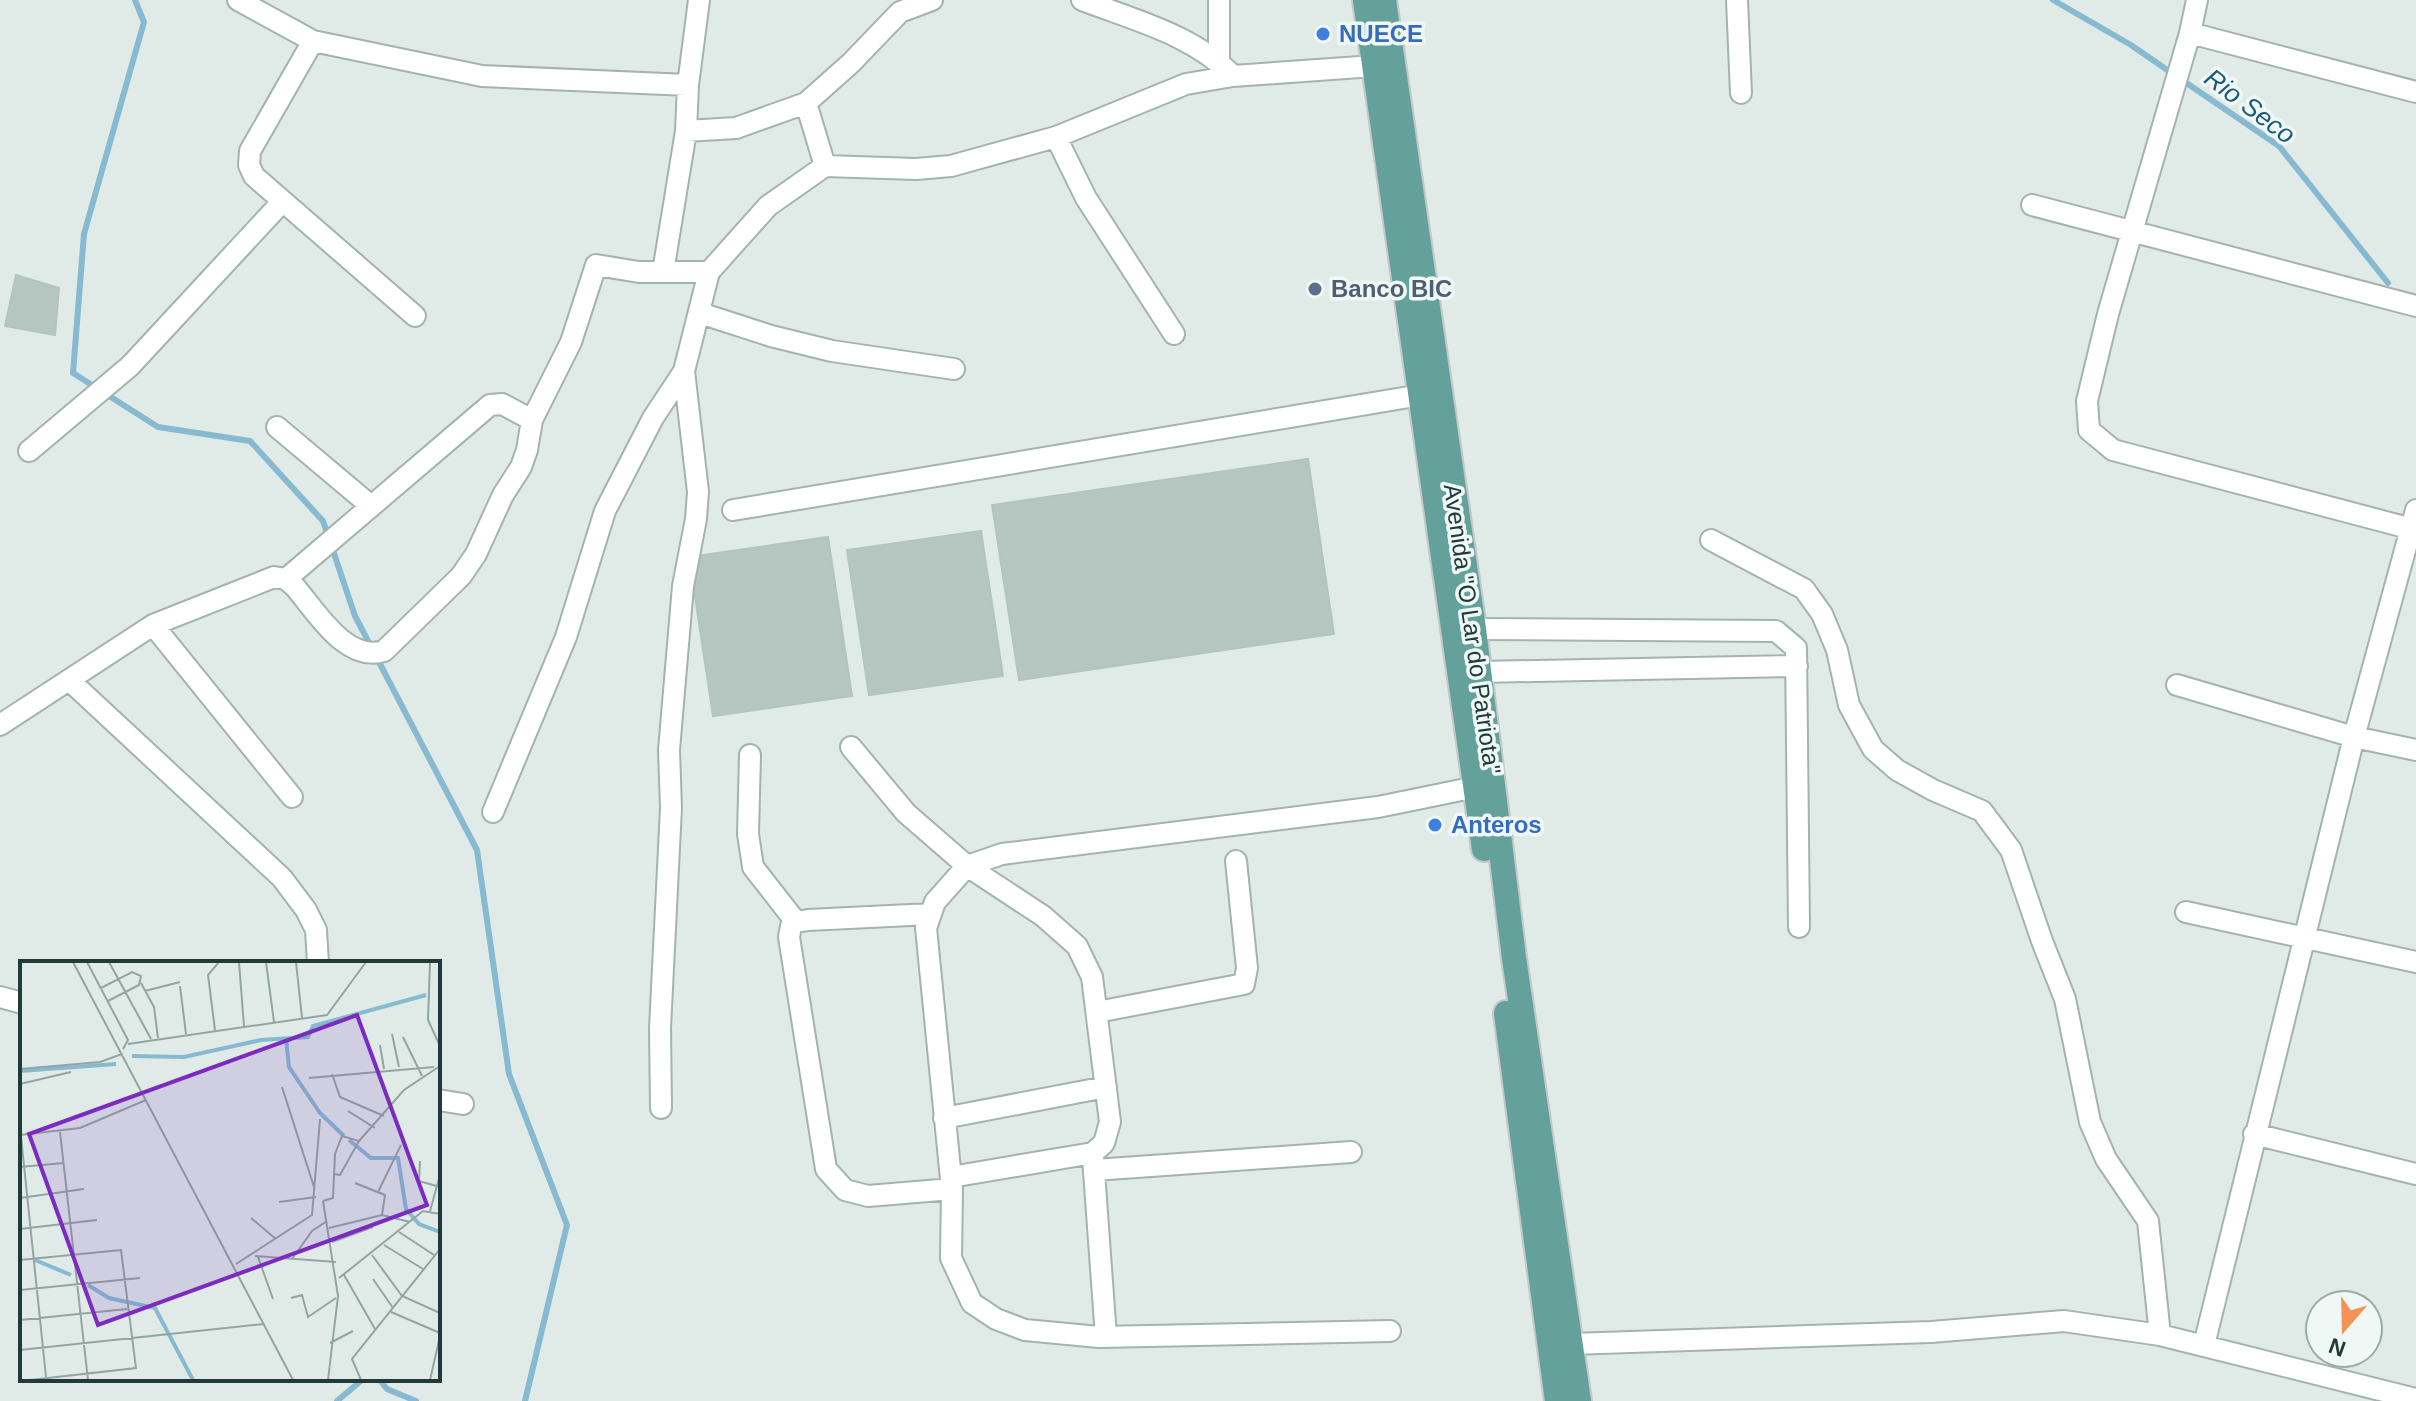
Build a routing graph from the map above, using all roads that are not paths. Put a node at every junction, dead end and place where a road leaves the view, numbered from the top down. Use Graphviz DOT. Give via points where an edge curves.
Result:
graph roads {
  1 [pos="238,0"];
  2 [pos="699,0"];
  3 [pos="932,0"];
  4 [pos="1082,0"];
  5 [pos="1219,0"];
  6 [pos="1365,0"];
  7 [pos="1384,0"];
  8 [pos="1737,0"];
  9 [pos="2197,0"];
  10 [pos="2190,33"];
  11 [pos="313,41"];
  12 [pos="1374,66"];
  13 [pos="1226,69"];
  14 [pos="688,85"];
  15 [pos="2416,92"];
  16 [pos="1741,93"];
  17 [pos="806,103"];
  18 [pos="686,131"];
  19 [pos="1056,137"];
  20 [pos="825,166"];
  21 [pos="282,202"];
  22 [pos="2032,205"];
  23 [pos="2134,231"];
  24 [pos="663,272"];
  25 [pos="709,272"];
  26 [pos="2416,306"];
  27 [pos="700,313"];
  28 [pos="415,316"];
  29 [pos="1174,334"];
  30 [pos="954,369"];
  31 [pos="684,371"];
  32 [pos="1421,395"];
  33 [pos="532,420"];
  34 [pos="277,427"];
  35 [pos="29,451"];
  36 [pos="371,506"];
  37 [pos="733,510"];
  38 [pos="2414,523"];
  39 [pos="1711,540"];
  40 [pos="286,579"];
  41 [pos="153,625"];
  42 [pos="1474,629"];
  43 [pos="1797,666"];
  44 [pos="1479,672"];
  45 [pos="69,680"];
  46 [pos="2177,685"];
  47 [pos="0,725"];
  48 [pos="2354,737"];
  49 [pos="851,747"];
  50 [pos="2416,750"];
  51 [pos="750,755"];
  52 [pos="1476,787"];
  53 [pos="292,797"];
  54 [pos="493,812"];
  55 [pos="1236,861"];
  56 [pos="967,866"];
  57 [pos="2186,912"];
  58 [pos="931,914"];
  59 [pos="796,922"];
  60 [pos="1799,927"];
  61 [pos="2305,937"];
  62 [pos="318,961"];
  63 [pos="2416,962"];
  64 [pos="0,997"];
  65 [pos="20,1002"];
  66 [pos="1097,1012"];
  67 [pos="1106,1087"];
  68 [pos="440,1100"];
  69 [pos="463,1104"];
  70 [pos="661,1108"];
  71 [pos="944,1118"];
  72 [pos="2254,1134"];
  73 [pos="1351,1152"];
  74 [pos="1093,1162"];
  75 [pos="2416,1174"];
  76 [pos="951,1183"];
  77 [pos="1390,1331"];
  78 [pos="2160,1335"];
  79 [pos="1106,1337"];
  80 [pos="1571,1344"];
  81 [pos="2204,1345"];
  82 [pos="2416,1399"];
  83 [pos="1557,1401"];
  84 [pos="1579,1401"];
  1 -- 11 [label="street"];
  2 -- 14 [label="street"];
  3 -- 17 [label="street" via="900,12"];
  4 -- 13 [label="street" via="1168,33"];
  5 -- 13 [label="street"];
  6 -- 12 [label="main road, Avenida \"O Lar do Patriota\""];
  7 -- 42 [label="main road, Avenida \"O Lar do Patriota\""];
  8 -- 16 [label="street"];
  9 -- 10 [label="street"];
  10 -- 15 [label="street"];
  10 -- 23 [label="street"];
  11 -- 14 [label="street" via="482,76"];
  11 -- 21 [label="street" via="250,151 254,176"];
  12 -- 13 [label="street"];
  12 -- 32 [label="main road, Avenida \"O Lar do Patriota\""];
  13 -- 19 [label="street"];
  14 -- 18 [label="street"];
  17 -- 18 [label="street" via="736,128"];
  17 -- 20 [label="street"];
  18 -- 24 [label="street"];
  19 -- 20 [label="street" via="951,166"];
  19 -- 29 [label="street" via="1086,198"];
  20 -- 25 [label="street" via="768,206"];
  21 -- 28 [label="street"];
  21 -- 35 [label="street" via="130,366"];
  22 -- 23 [label="street"];
  23 -- 26 [label="street"];
  23 -- 38 [label="street" via="2087,401 2089,430 2113,450"];
  24 -- 25 [label="street"];
  24 -- 33 [label="street" via="596,265 571,342"];
  25 -- 27 [label="street"];
  27 -- 30 [label="street" via="832,351"];
  27 -- 31 [label="street"];
  31 -- 54 [label="street" via="605,511 566,637"];
  31 -- 70 [label="street" via="698,492 683,586 669,750"];
  32 -- 37 [label="street"];
  32 -- 52 [label="main road, Avenida \"O Lar do Patriota\""];
  33 -- 36 [label="street" via="502,404 490,405"];
  33 -- 40 [label="street" via="521,467 476,554 461,576 384,651 376,654 348,645"];
  34 -- 36 [label="street"];
  36 -- 40 [label="street"];
  38 -- 48 [label="street"];
  39 -- 78 [label="street" via="1804,589 1822,614 1837,650 1849,705 1873,749 1897,770 1982,811 2011,850 2065,999 2090,1122 2106,1159 2148,1221"];
  40 -- 41 [label="street" via="274,577"];
  41 -- 45 [label="street"];
  41 -- 53 [label="street"];
  42 -- 43 [label="street" via="1776,631 1796,648"];
  42 -- 44 [label="main road, Avenida \"O Lar do Patriota\""];
  43 -- 44 [label="street"];
  43 -- 60 [label="street"];
  44 -- 80 [label="main road, Avenida \"O Lar do Patriota\"" via="1514,958"];
  45 -- 47 [label="street"];
  45 -- 62 [label="street" via="282,878 316,930"];
  46 -- 48 [label="street"];
  48 -- 50 [label="street"];
  48 -- 61 [label="street"];
  49 -- 56 [label="street" via="906,813"];
  51 -- 59 [label="street" via="748,834 753,867"];
  52 -- 56 [label="street" via="1378,807 1002,854"];
  52 -- 83 [label="main road, Avenida \"O Lar do Patriota\""];
  55 -- 66 [label="street" via="1247,968 1244,984"];
  56 -- 58 [label="street"];
  56 -- 66 [label="street" via="1043,916 1077,946 1092,977"];
  57 -- 61 [label="street"];
  58 -- 59 [label="street"];
  58 -- 71 [label="street" via="926,928"];
  59 -- 76 [label="street" via="789,937 826,1169 845,1190 868,1196"];
  61 -- 63 [label="street"];
  61 -- 72 [label="street"];
  64 -- 65 [label="street"];
  66 -- 67 [label="street"];
  67 -- 71 [label="street"];
  67 -- 74 [label="street" via="1110,1122"];
  68 -- 69 [label="street"];
  71 -- 76 [label="street"];
  72 -- 75 [label="street"];
  72 -- 81 [label="street"];
  73 -- 74 [label="street"];
  74 -- 76 [label="street"];
  74 -- 79 [label="street"];
  76 -- 79 [label="street" via="951,1258 972,1303 1025,1330"];
  77 -- 79 [label="street"];
  78 -- 80 [label="street" via="2064,1321 1931,1332"];
  78 -- 81 [label="street"];
  80 -- 84 [label="main road, Avenida \"O Lar do Patriota\""];
  81 -- 82 [label="street"];
}
